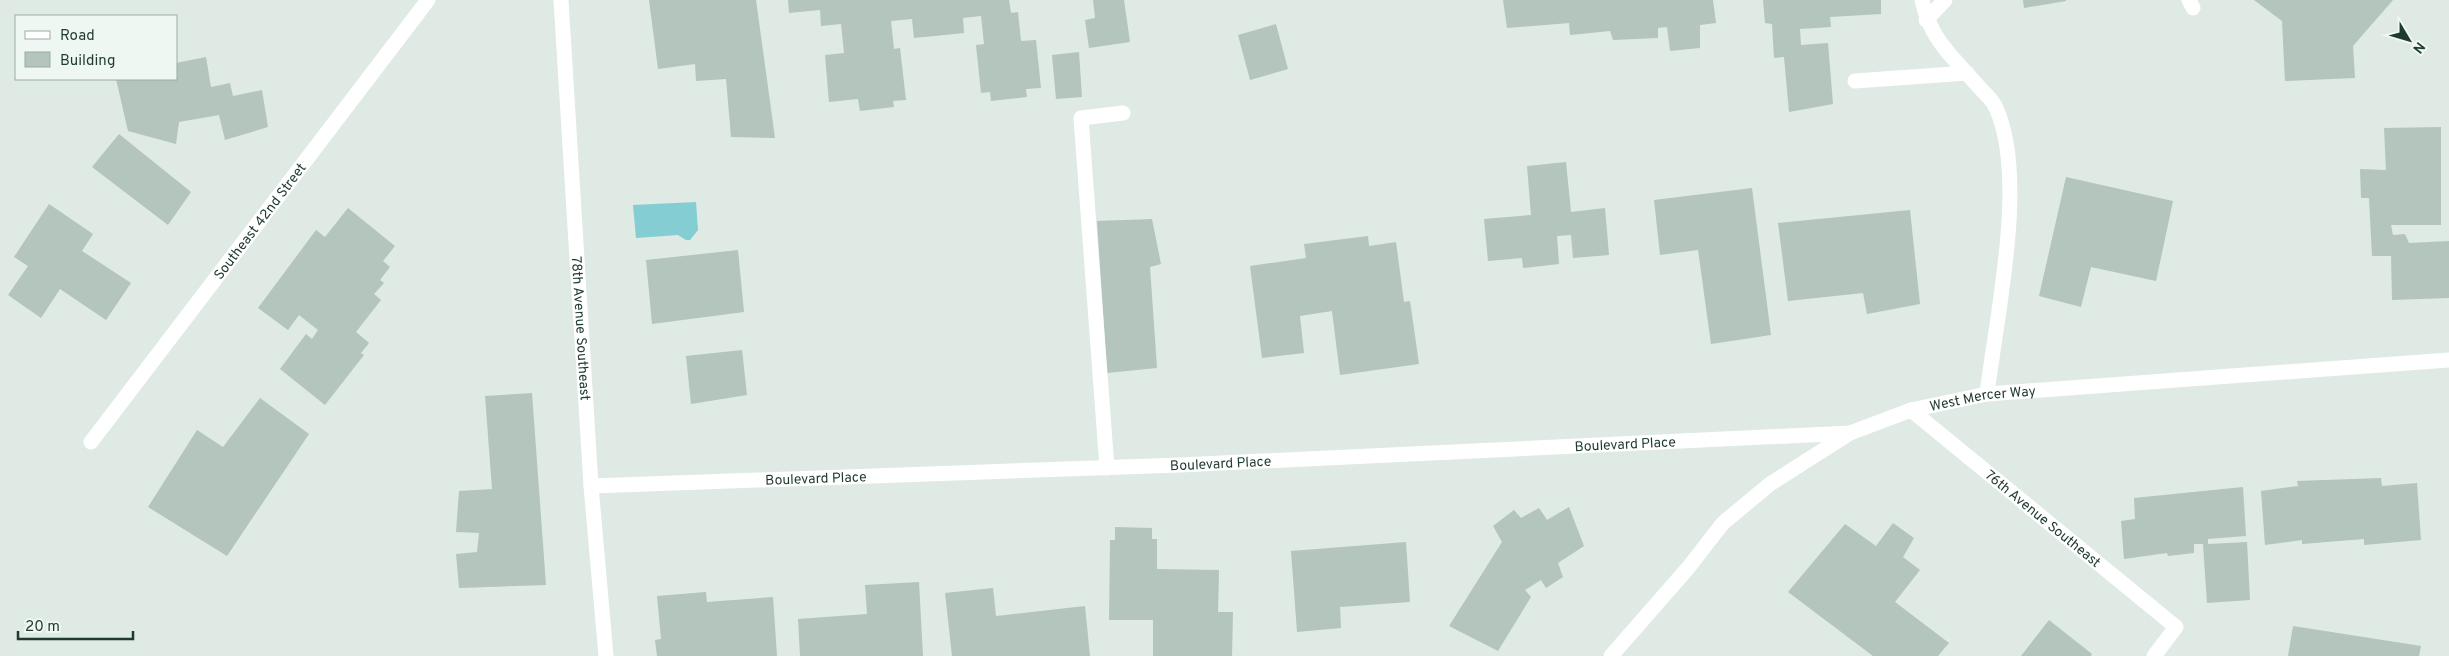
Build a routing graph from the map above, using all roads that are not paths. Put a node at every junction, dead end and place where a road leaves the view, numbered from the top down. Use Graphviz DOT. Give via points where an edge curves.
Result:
graph roads {
  1 [pos="428,0"];
  2 [pos="560,0"];
  3 [pos="1922,0"];
  4 [pos="1945,0"];
  5 [pos="1926,20"];
  6 [pos="1967,73"];
  7 [pos="1855,81"];
  8 [pos="1123,113"];
  9 [pos="2449,360"];
  10 [pos="1987,394"];
  11 [pos="1911,410"];
  12 [pos="1850,433"];
  13 [pos="91,442"];
  14 [pos="1107,468"];
  15 [pos="591,486"];
  16 [pos="606,656"];
  17 [pos="1611,656"];
  18 [pos="2154,656"];
  1 -- 13 [label="street, Southeast 42nd Street"];
  2 -- 15 [label="street, 78th Avenue Southeast"];
  3 -- 5 [label="street"];
  4 -- 5 [label="street"];
  5 -- 6 [label="street" via="1943,49"];
  6 -- 7 [label="street"];
  6 -- 10 [label="street" via="1995,106 2005,131 2009,160 2004,267"];
  8 -- 14 [label="street" via="1081,118"];
  9 -- 10 [label="street, West Mercer Way"];
  10 -- 11 [label="street, West Mercer Way"];
  11 -- 12 [label="street, West Mercer Way"];
  11 -- 18 [label="street, 76th Avenue Southeast" via="2176,628"];
  12 -- 14 [label="street, Boulevard Place"];
  12 -- 17 [label="street, West Mercer Way" via="1770,484 1723,523"];
  14 -- 15 [label="street, Boulevard Place"];
  15 -- 16 [label="street, 78th Avenue Southeast"];
}
